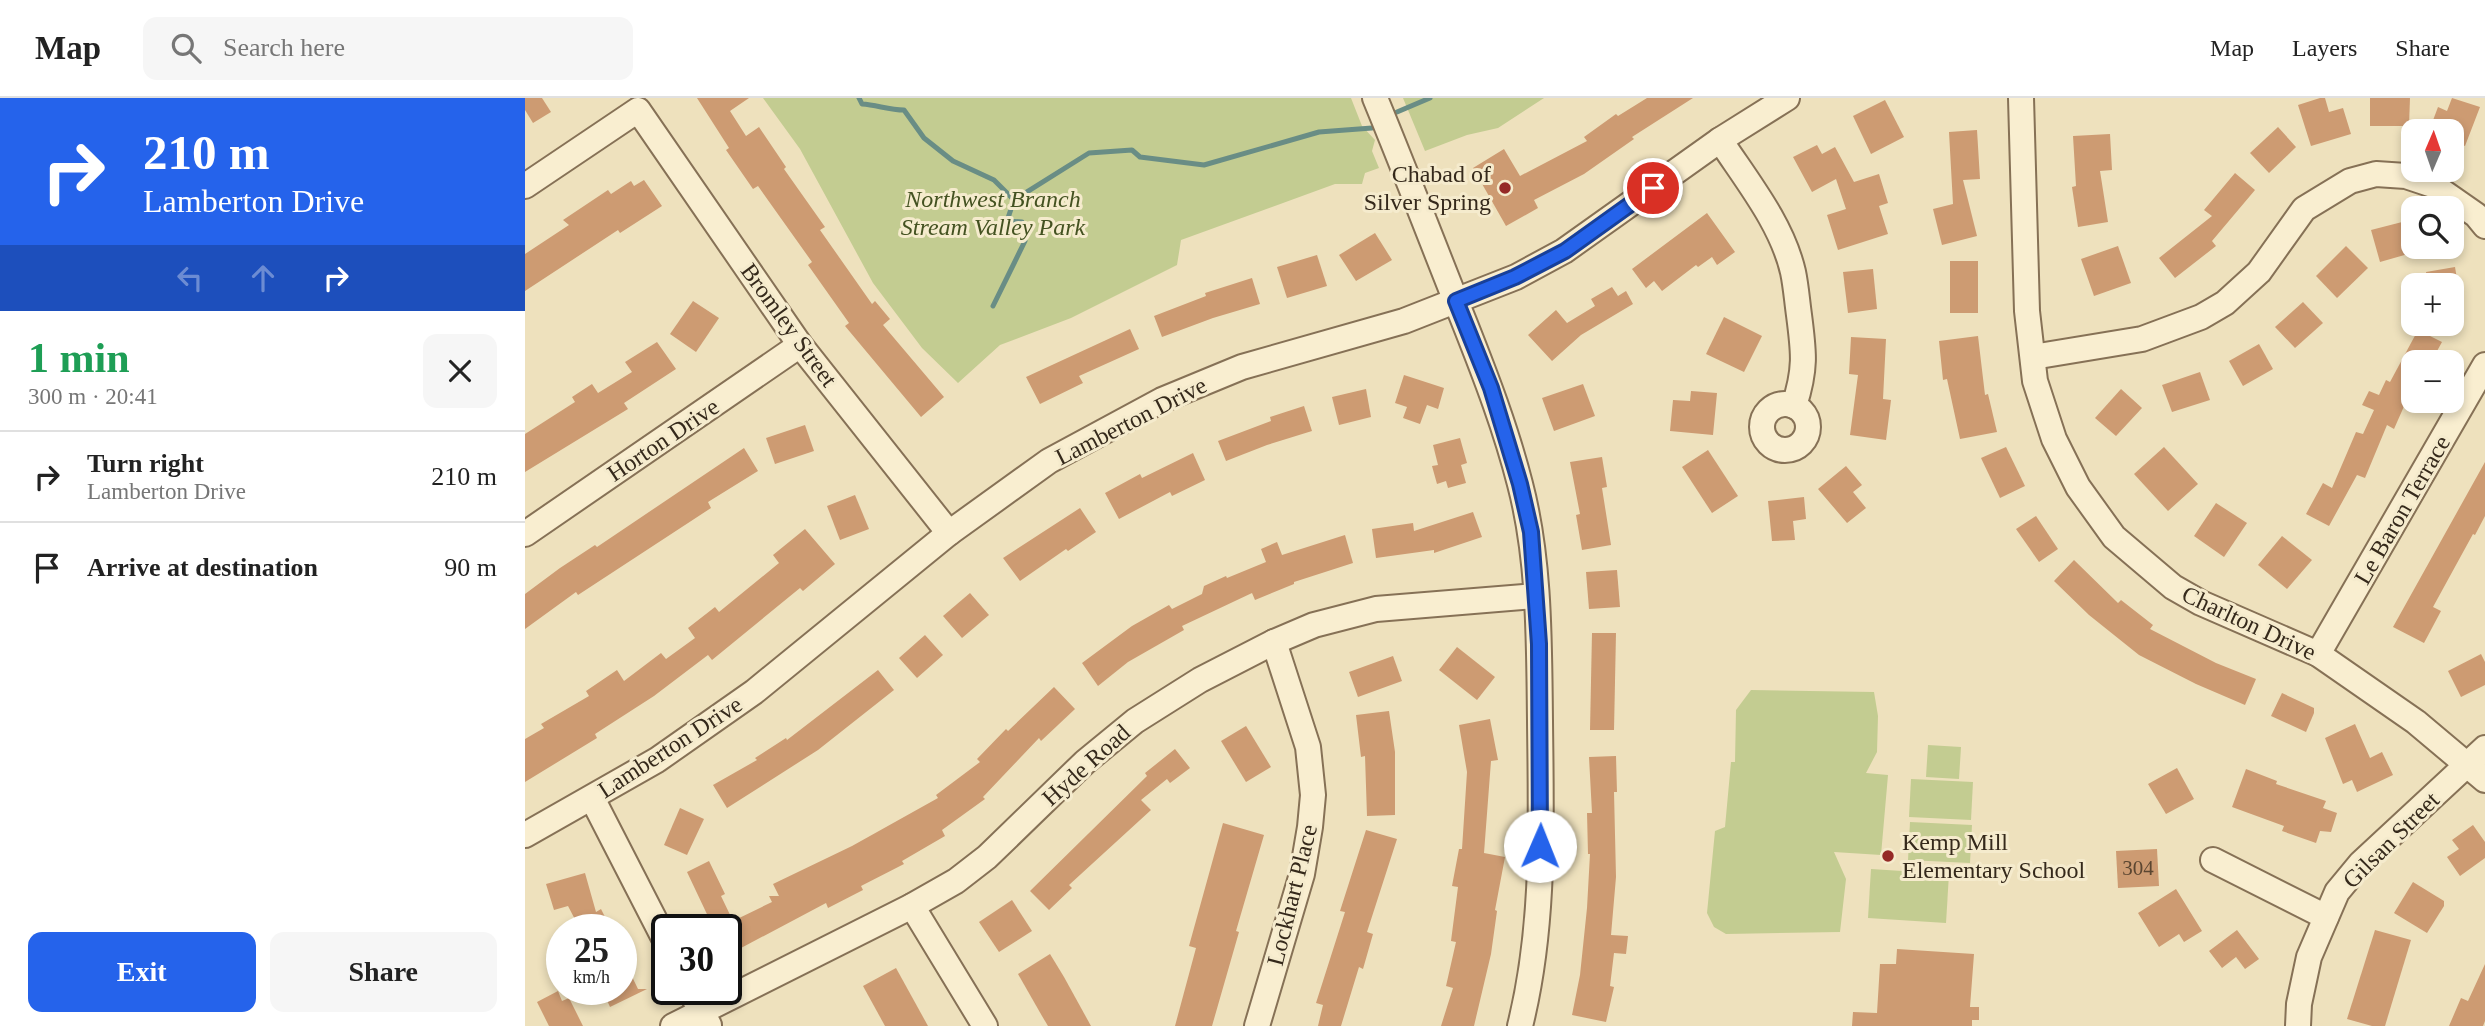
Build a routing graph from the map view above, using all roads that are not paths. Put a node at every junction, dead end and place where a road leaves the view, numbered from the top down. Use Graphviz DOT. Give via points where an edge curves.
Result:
graph roads {
  1 [pos="1375,98"];
  2 [pos="1787,98"];
  3 [pos="2021,98"];
  4 [pos="1720,140"];
  5 [pos="525,186"];
  6 [pos="2485,226"];
  7 [pos="1456,301"];
  8 [pos="800,345"];
  9 [pos="2033,357"];
  10 [pos="2485,365"];
  11 [pos="1794,405"];
  12 [pos="949,533"];
  13 [pos="525,534"];
  14 [pos="1535,596"];
  15 [pos="1274,642"];
  16 [pos="2318,654"];
  17 [pos="2479,764"];
  18 [pos="592,799"];
  19 [pos="525,835"];
  20 [pos="2213,860"];
  21 [pos="912,906"];
  22 [pos="651,914"];
  23 [pos="2326,918"];
  24 [pos="705,1019"];
  25 [pos="673,1026"];
  26 [pos="985,1026"];
  27 [pos="1257,1026"];
  28 [pos="1520,1026"];
  29 [pos="2298,1026"];
  1 -- 7 [label="street"];
  2 -- 4 [label="street, Lamberton Drive"];
  3 -- 9 [label="street, Charlton Drive" via="2027,311"];
  4 -- 7 [label="street, Lamberton Drive" via="1565,251"];
  4 -- 11 [label="street" via="1764,207 1793,271 1804,351 1803,378"];
  5 -- 8 [label="street, Bromley Street" via="638,110"];
  6 -- 9 [label="street" via="2433,185 2406,176 2376,174 2350,181 2304,209 2259,272 2225,303 2201,317 2141,339"];
  7 -- 12 [label="street, Lamberton Drive" via="1404,321 1242,368 1162,400 1049,461"];
  7 -- 14 [label="street" via="1491,388 1520,484 1531,532"];
  8 -- 12 [label="street, Bromley Street"];
  8 -- 13 [label="street, Horton Drive"];
  9 -- 16 [label="street, Charlton Drive" via="2035,381 2054,439 2078,487 2114,537 2173,587"];
  10 -- 16 [label="street, Le Baron Terrace"];
  12 -- 18 [label="street, Lamberton Drive" via="754,692"];
  14 -- 15 [label="street, Hyde Road" via="1377,608 1314,625"];
  14 -- 28 [label="street" via="1539,888 1537,930"];
  15 -- 21 [label="street, Hyde Road" via="1200,680 1135,721 987,856 956,881"];
  15 -- 27 [label="street, Lockhart Place" via="1308,747 1313,795 1302,874"];
  16 -- 17 [label="street, Charlton Drive"];
  17 -- 23 [label="street, Gilsan Street" via="2361,863 2337,892"];
  18 -- 19 [label="street, Lamberton Drive"];
  18 -- 22 [label="street"];
  20 -- 23 [label="street"];
  21 -- 24 [label="street, Hyde Road"];
  21 -- 26 [label="street"];
  23 -- 29 [label="street, Gilsan Street" via="2309,957"];
  24 -- 25 [label="street, Hyde Road"];
}
